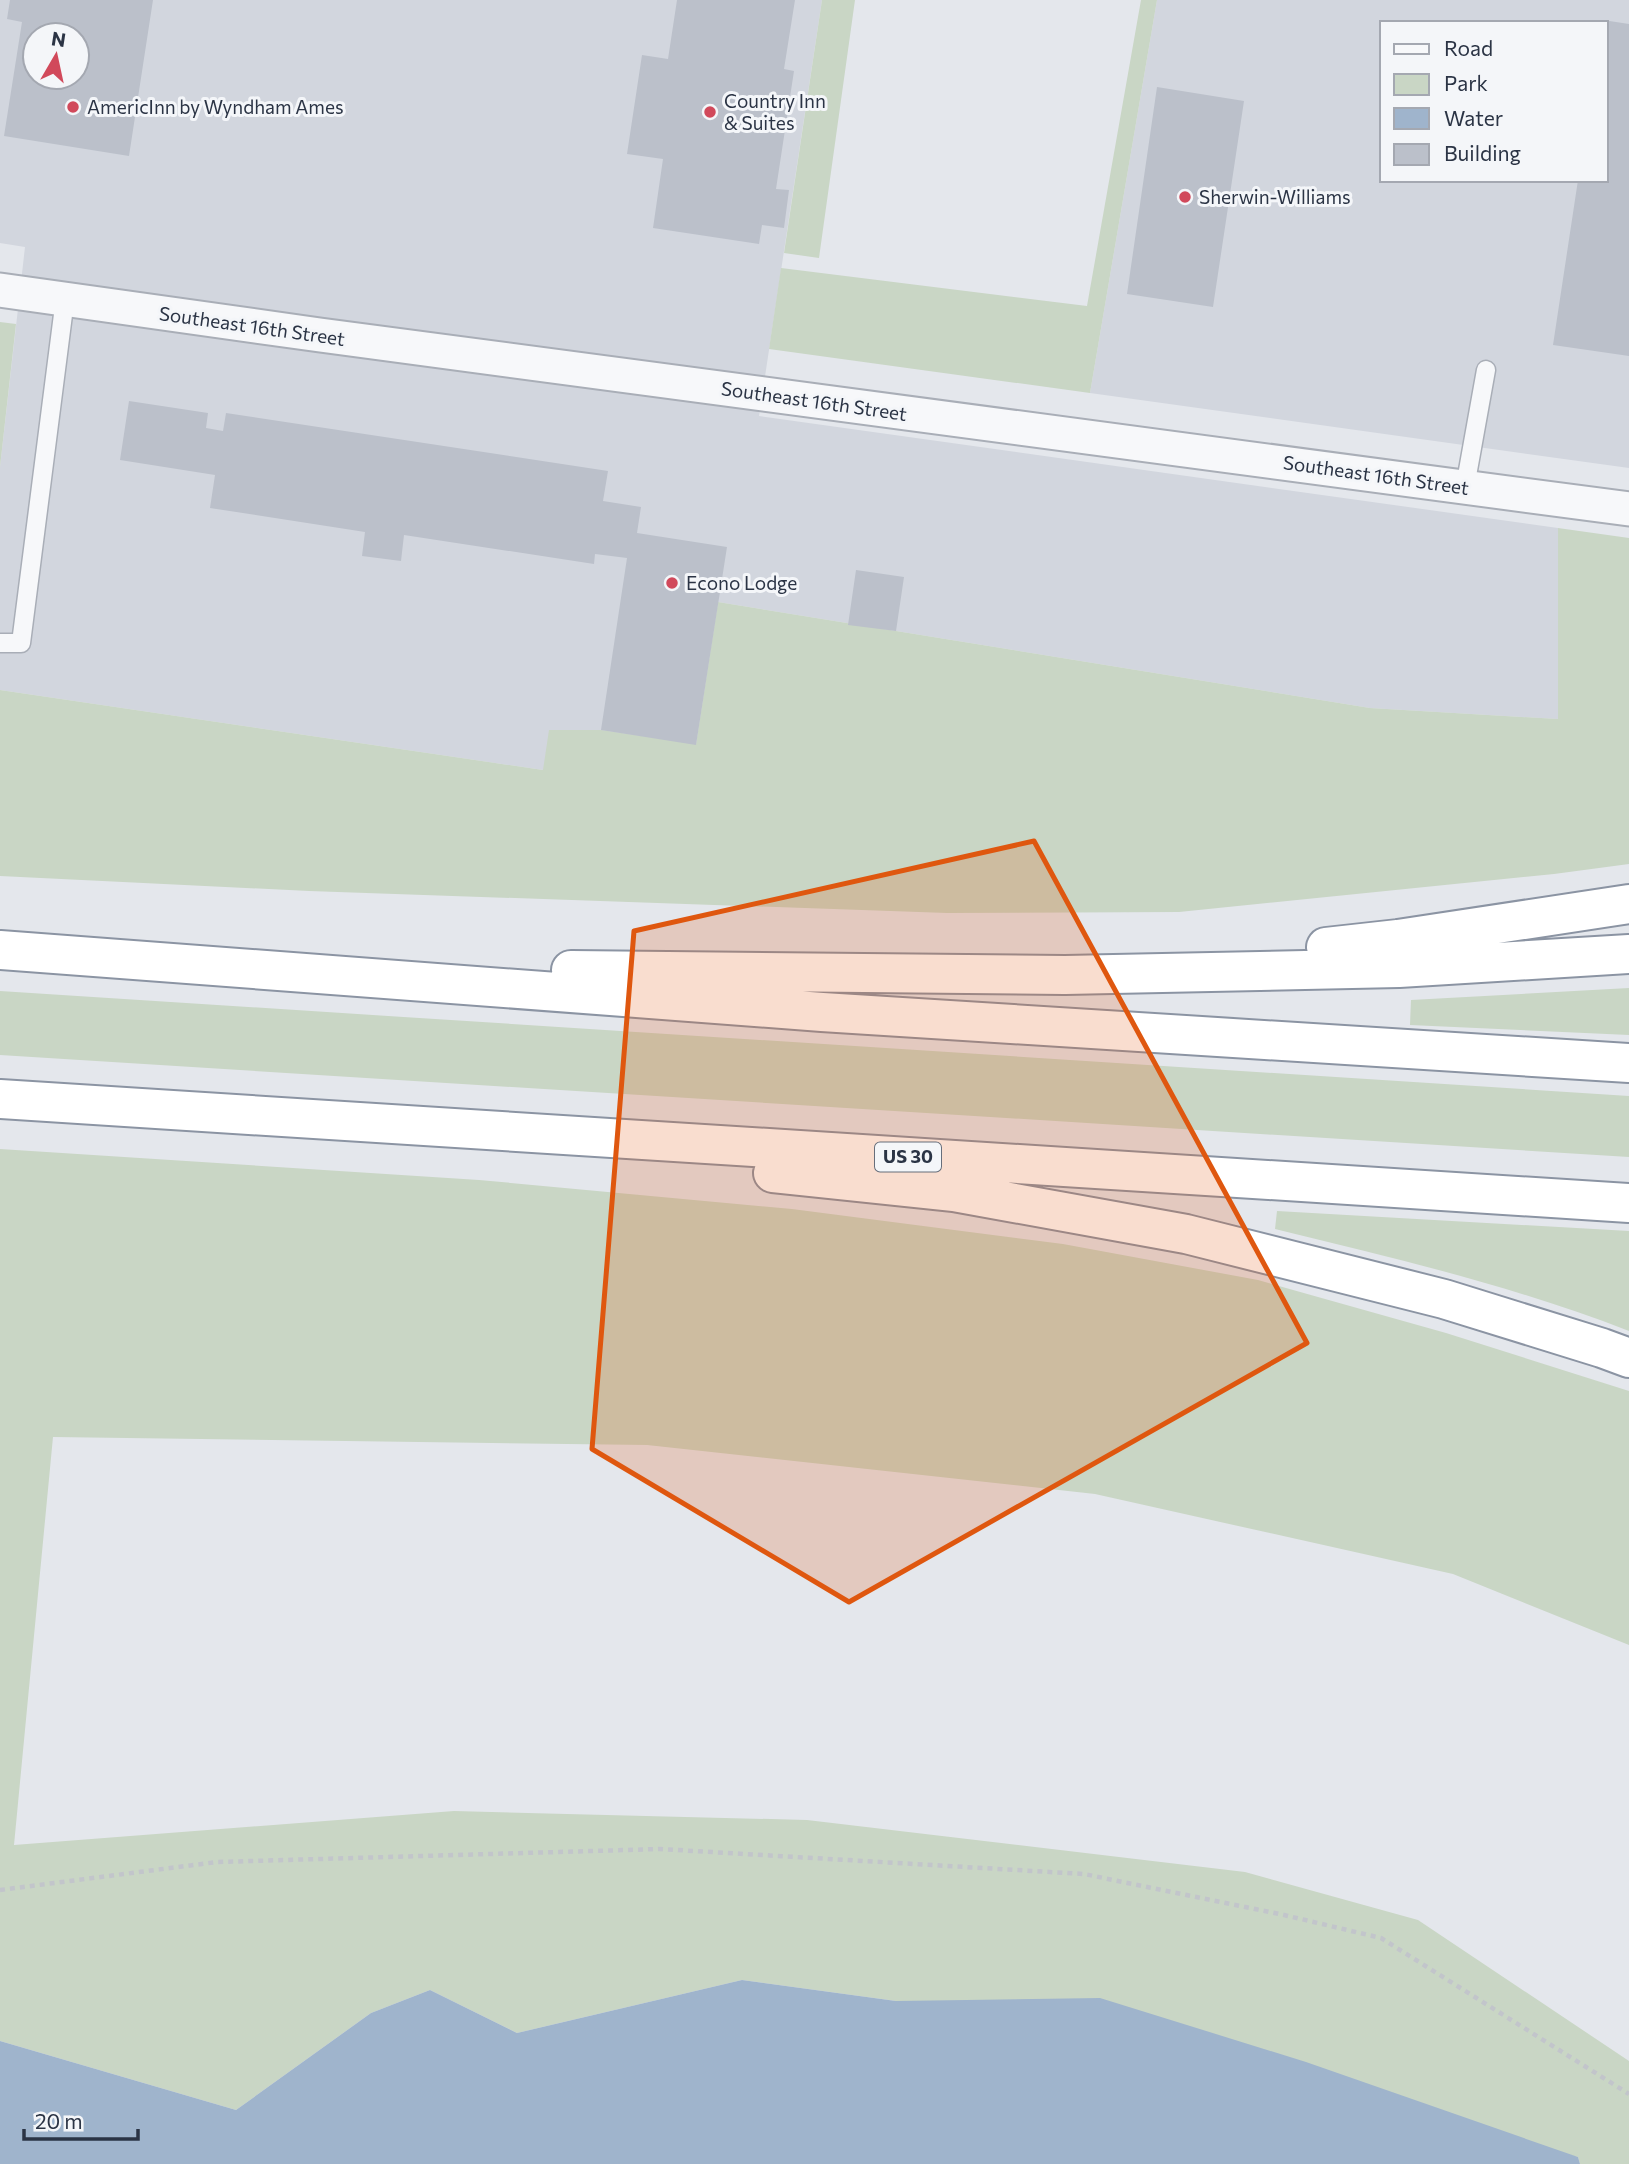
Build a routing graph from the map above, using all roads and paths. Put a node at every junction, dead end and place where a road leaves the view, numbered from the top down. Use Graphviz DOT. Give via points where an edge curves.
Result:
graph roads {
  1 [pos="0,290"];
  2 [pos="65,299"];
  3 [pos="1486,370"];
  4 [pos="1465,487"];
  5 [pos="1629,509"];
  6 [pos="0,643"];
  7 [pos="1629,904"];
  8 [pos="0,950"];
  9 [pos="1629,954"];
  10 [pos="201,967"];
  11 [pos="1065,975"];
  12 [pos="1629,1063"];
  13 [pos="0,1099"];
  14 [pos="186,1111"];
  15 [pos="1629,1203"];
  16 [pos="1629,1358"];
  17 [pos="0,1890"];
  18 [pos="1629,2094"];
  1 -- 2 [label="street, Southeast 16th Street"];
  2 -- 4 [label="street, Southeast 16th Street"];
  2 -- 6 [label="lane" via="21,643"];
  3 -- 4 [label="lane"];
  4 -- 5 [label="street, Southeast 16th Street"];
  7 -- 11 [label="highway" via="1398,939"];
  8 -- 10 [label="highway"];
  9 -- 11 [label="highway" via="1399,968"];
  10 -- 11 [label="highway"];
  10 -- 12 [label="highway"];
  13 -- 14 [label="highway"];
  14 -- 15 [label="highway, US 30"];
  14 -- 16 [label="highway" via="954,1192 1186,1234 1444,1299"];
  17 -- 18 [label="path" via="217,1862 660,1849 1084,1874 1381,1938"];
}
